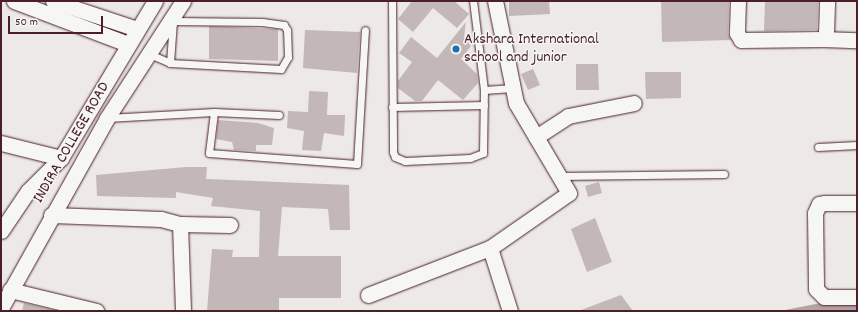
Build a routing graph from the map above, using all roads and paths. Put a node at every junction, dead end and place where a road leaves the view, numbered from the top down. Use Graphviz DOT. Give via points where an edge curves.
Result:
graph roads {
  1 [pos="14,1"];
  2 [pos="53,1"];
  3 [pos="155,1"];
  4 [pos="183,1"];
  5 [pos="392,1"];
  6 [pos="473,1"];
  7 [pos="496,1"];
  8 [pos="738,1"];
  9 [pos="827,1"];
  10 [pos="137,29"];
  11 [pos="365,30"];
  12 [pos="823,39"];
  13 [pos="857,40"];
  14 [pos="128,44"];
  15 [pos="147,53"];
  16 [pos="170,63"];
  17 [pos="513,88"];
  18 [pos="484,90"];
  19 [pos="634,103"];
  20 [pos="484,105"];
  21 [pos="392,106"];
  22 [pos="214,112"];
  23 [pos="279,115"];
  24 [pos="107,118"];
  25 [pos="536,137"];
  26 [pos="1,142"];
  27 [pos="857,145"];
  28 [pos="818,147"];
  29 [pos="61,158"];
  30 [pos="724,174"];
  31 [pos="558,176"];
  32 [pos="857,203"];
  33 [pos="51,215"];
  34 [pos="180,224"];
  35 [pos="230,224"];
  36 [pos="1,231"];
  37 [pos="490,248"];
  38 [pos="10,290"];
  39 [pos="368,295"];
  40 [pos="857,296"];
  41 [pos="1,308"];
  42 [pos="96,311"];
  43 [pos="183,311"];
  44 [pos="510,311"];
  1 -- 14 [label="street"];
  2 -- 10 [label="street"];
  3 -- 10 [label="street, INDIRA COLLEGE ROAD"];
  4 -- 15 [label="street, INDIRA COLLEGE ROAD"];
  5 -- 21 [label="lane"];
  6 -- 18 [label="lane"];
  7 -- 17 [label="street"];
  8 -- 12 [label="street" via="737,33 741,40"];
  9 -- 12 [label="street" via="826,34"];
  10 -- 14 [label="street, INDIRA COLLEGE ROAD"];
  11 -- 22 [label="lane" via="357,164 209,153"];
  12 -- 13 [label="street"];
  14 -- 29 [label="street, INDIRA COLLEGE ROAD"];
  15 -- 16 [label="lane"];
  15 -- 24 [label="street, INDIRA COLLEGE ROAD"];
  16 -- 16 [label="lane" via="281,69 288,57 287,30 284,25 262,22 173,21"];
  17 -- 18 [label="lane"];
  17 -- 25 [label="street" via="516,103"];
  18 -- 20 [label="lane"];
  19 -- 25 [label="street" via="568,116"];
  20 -- 21 [label="lane"];
  20 -- 21 [label="lane" via="483,153 470,158 405,162 395,157 393,152"];
  22 -- 23 [label="lane"];
  22 -- 24 [label="lane"];
  24 -- 33 [label="street, INDIRA COLLEGE ROAD"];
  25 -- 31 [label="street"];
  26 -- 29 [label="street"];
  27 -- 28 [label="lane"];
  29 -- 36 [label="street, INDIRA COLLEGE ROAD" via="28,191"];
  30 -- 31 [label="lane"];
  31 -- 37 [label="street" via="569,194"];
  32 -- 40 [label="street" via="819,204 815,212 816,289 824,297"];
  33 -- 34 [label="street" via="162,219"];
  33 -- 38 [label="street, INDIRA COLLEGE ROAD"];
  34 -- 35 [label="street"];
  34 -- 43 [label="street"];
  37 -- 39 [label="street"];
  37 -- 44 [label="street"];
  38 -- 41 [label="street, INDIRA COLLEGE ROAD"];
  38 -- 42 [label="street"];
}
